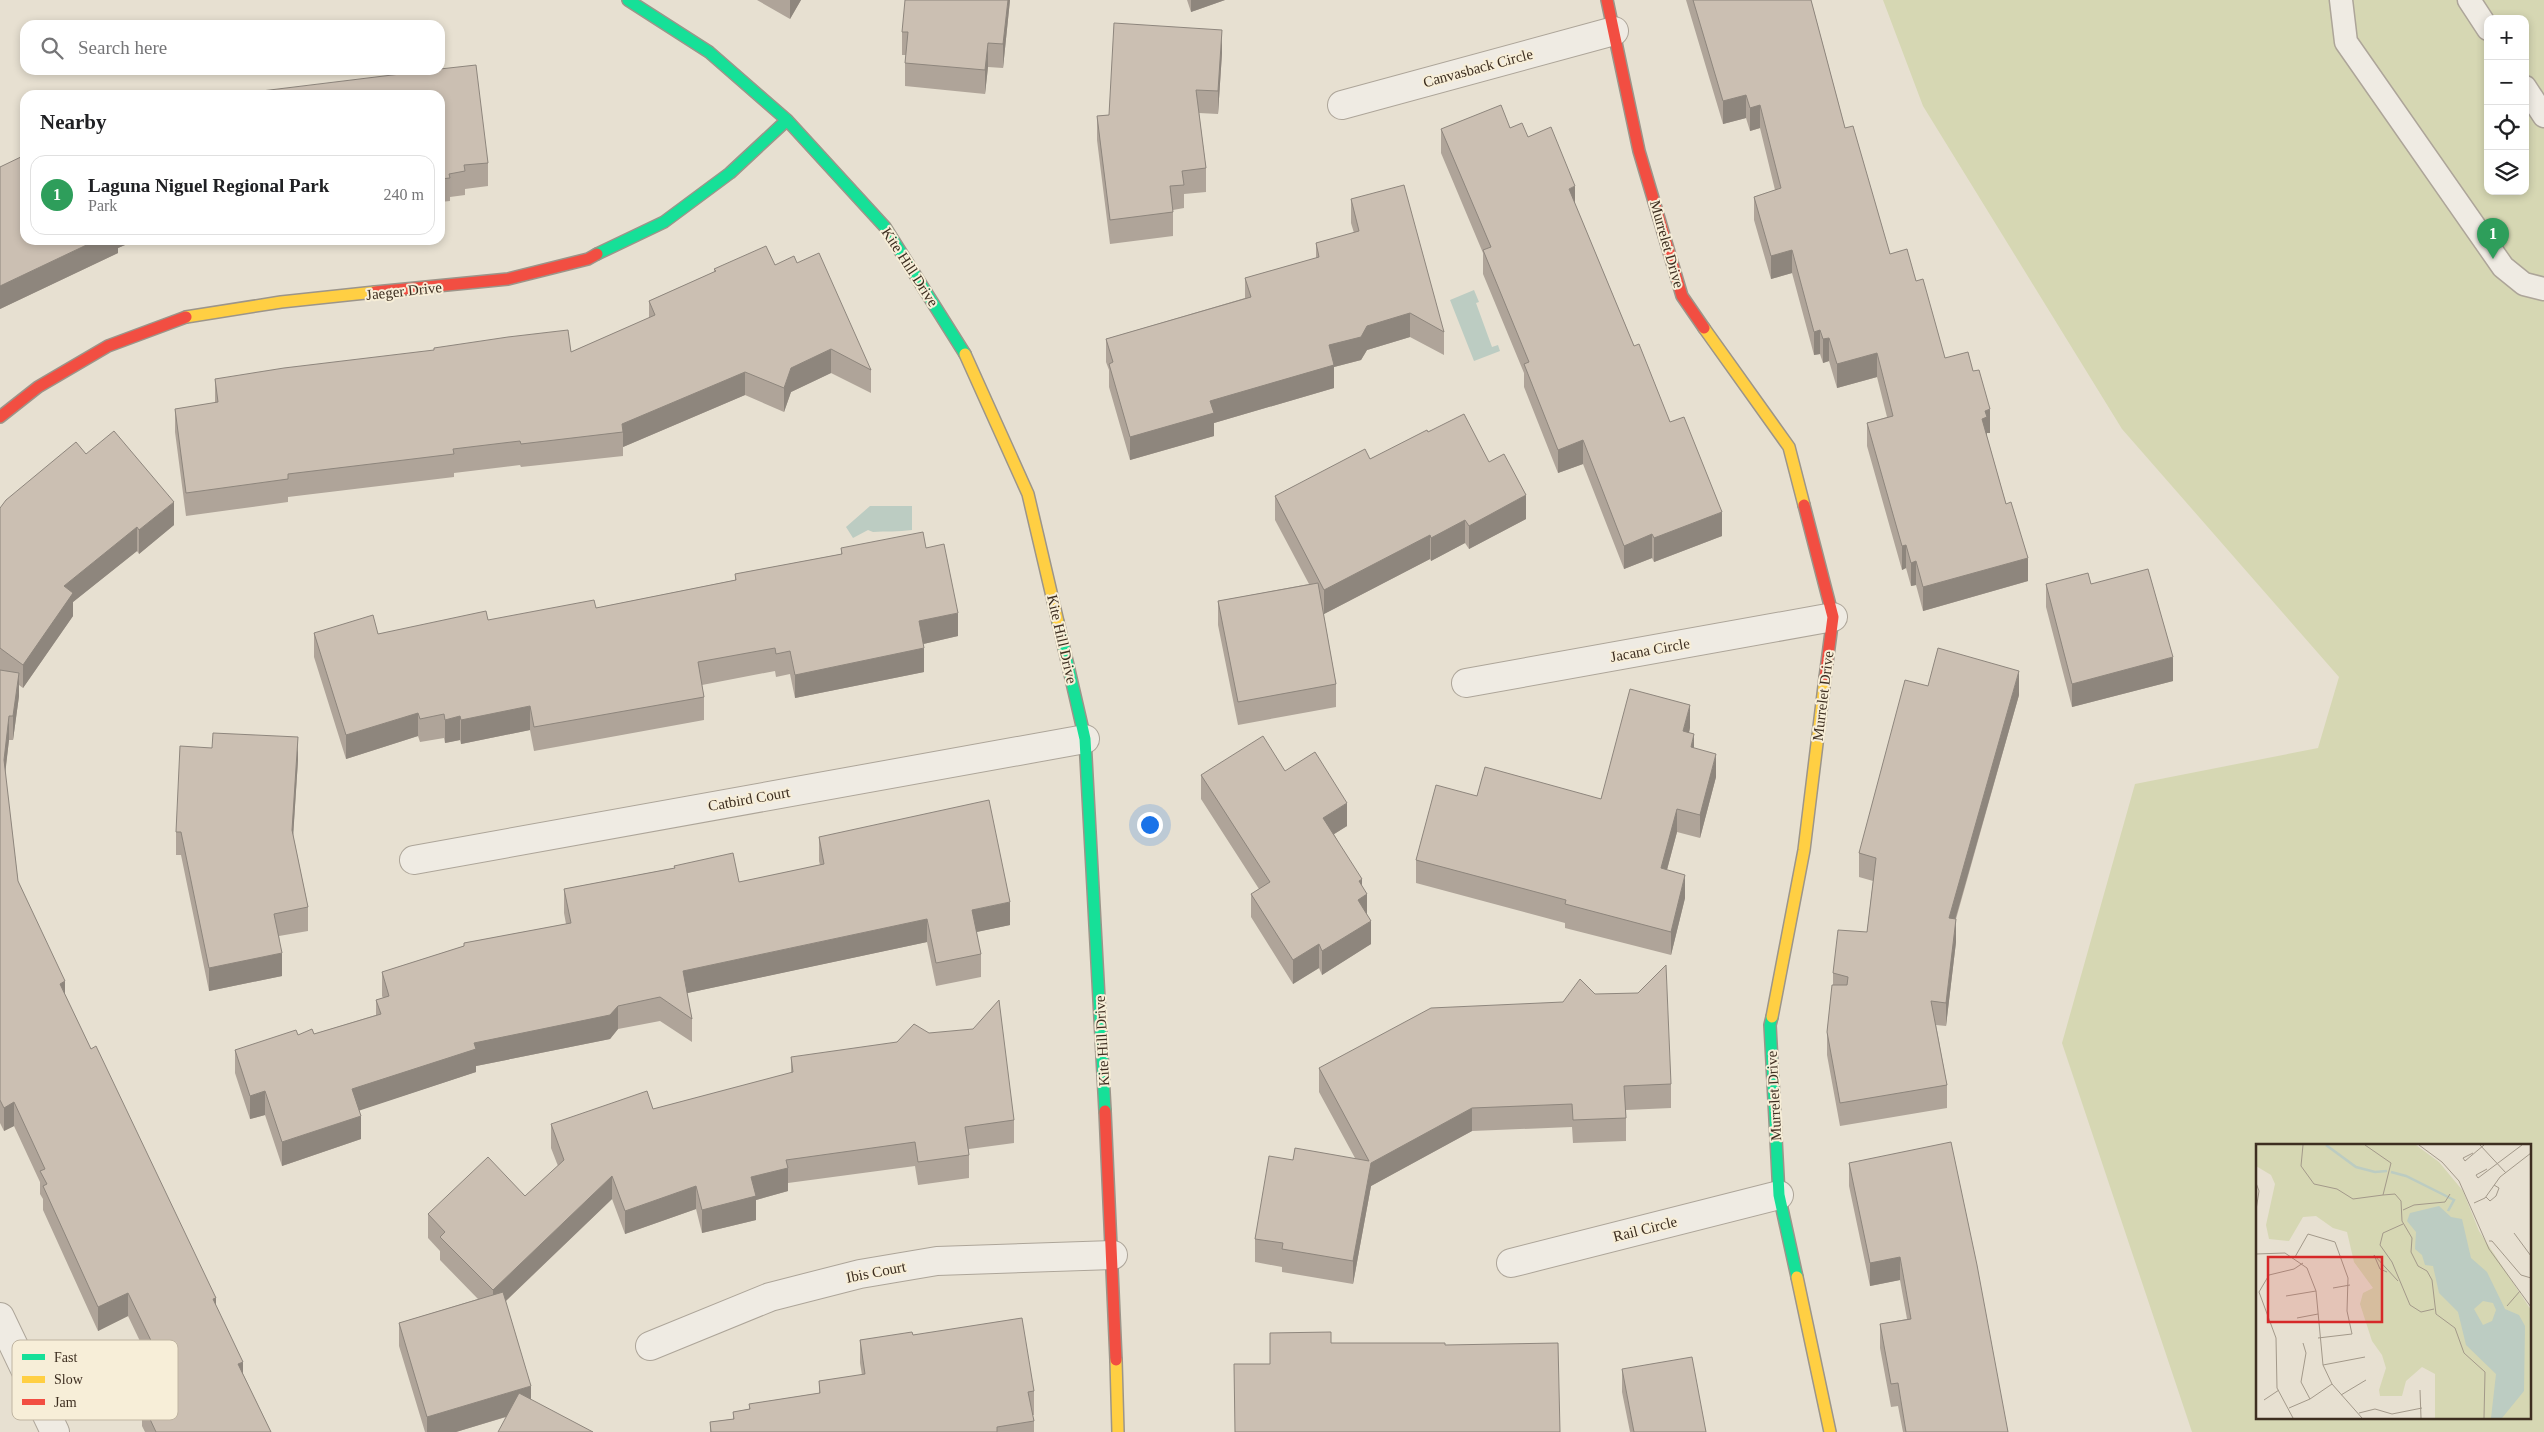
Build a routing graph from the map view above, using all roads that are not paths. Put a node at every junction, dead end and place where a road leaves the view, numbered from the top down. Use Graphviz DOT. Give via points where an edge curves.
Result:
graph roads {
  1 [pos="628,0"];
  2 [pos="1607,0"];
  3 [pos="2341,0"];
  4 [pos="2469,0"];
  5 [pos="2484,23"];
  6 [pos="1614,31"];
  7 [pos="2529,93"];
  8 [pos="1342,104"];
  9 [pos="2544,116"];
  10 [pos="787,120"];
  11 [pos="2544,289"];
  12 [pos="0,417"];
  13 [pos="1833,617"];
  14 [pos="1466,683"];
  15 [pos="1085,739"];
  16 [pos="414,860"];
  17 [pos="1779,1195"];
  18 [pos="1113,1254"];
  19 [pos="1511,1263"];
  20 [pos="0,1317"];
  21 [pos="12,1342"];
  22 [pos="650,1346"];
  23 [pos="49,1420"];
  24 [pos="55,1432"];
  25 [pos="1118,1432"];
  26 [pos="1830,1432"];
  1 -- 10 [label="street, Kite Hill Drive" via="709,52"];
  2 -- 6 [label="street, Murrelet Drive"];
  3 -- 11 [label="lane" via="2346,42 2503,267 2524,284"];
  4 -- 5 [label="lane"];
  6 -- 8 [label="street, Canvasback Circle"];
  6 -- 13 [label="street, Murrelet Drive" via="1639,151 1682,296 1789,447"];
  7 -- 9 [label="lane"];
  10 -- 12 [label="street, Jaeger Drive" via="730,173 664,222 588,259 508,279 281,302 188,316 108,346 38,387"];
  10 -- 15 [label="street, Kite Hill Drive" via="884,227 963,350 1028,494"];
  13 -- 14 [label="street, Jacana Circle"];
  13 -- 17 [label="street, Murrelet Drive" via="1804,850 1770,1025"];
  15 -- 16 [label="street, Catbird Court"];
  15 -- 18 [label="street, Kite Hill Drive"];
  17 -- 19 [label="street, Rail Circle"];
  17 -- 26 [label="street, Murrelet Drive"];
  18 -- 22 [label="street, Ibis Court" via="937,1261 860,1274 770,1297"];
  18 -- 25 [label="street, Kite Hill Drive"];
  20 -- 21 [label="street"];
  23 -- 24 [label="street"];
}
